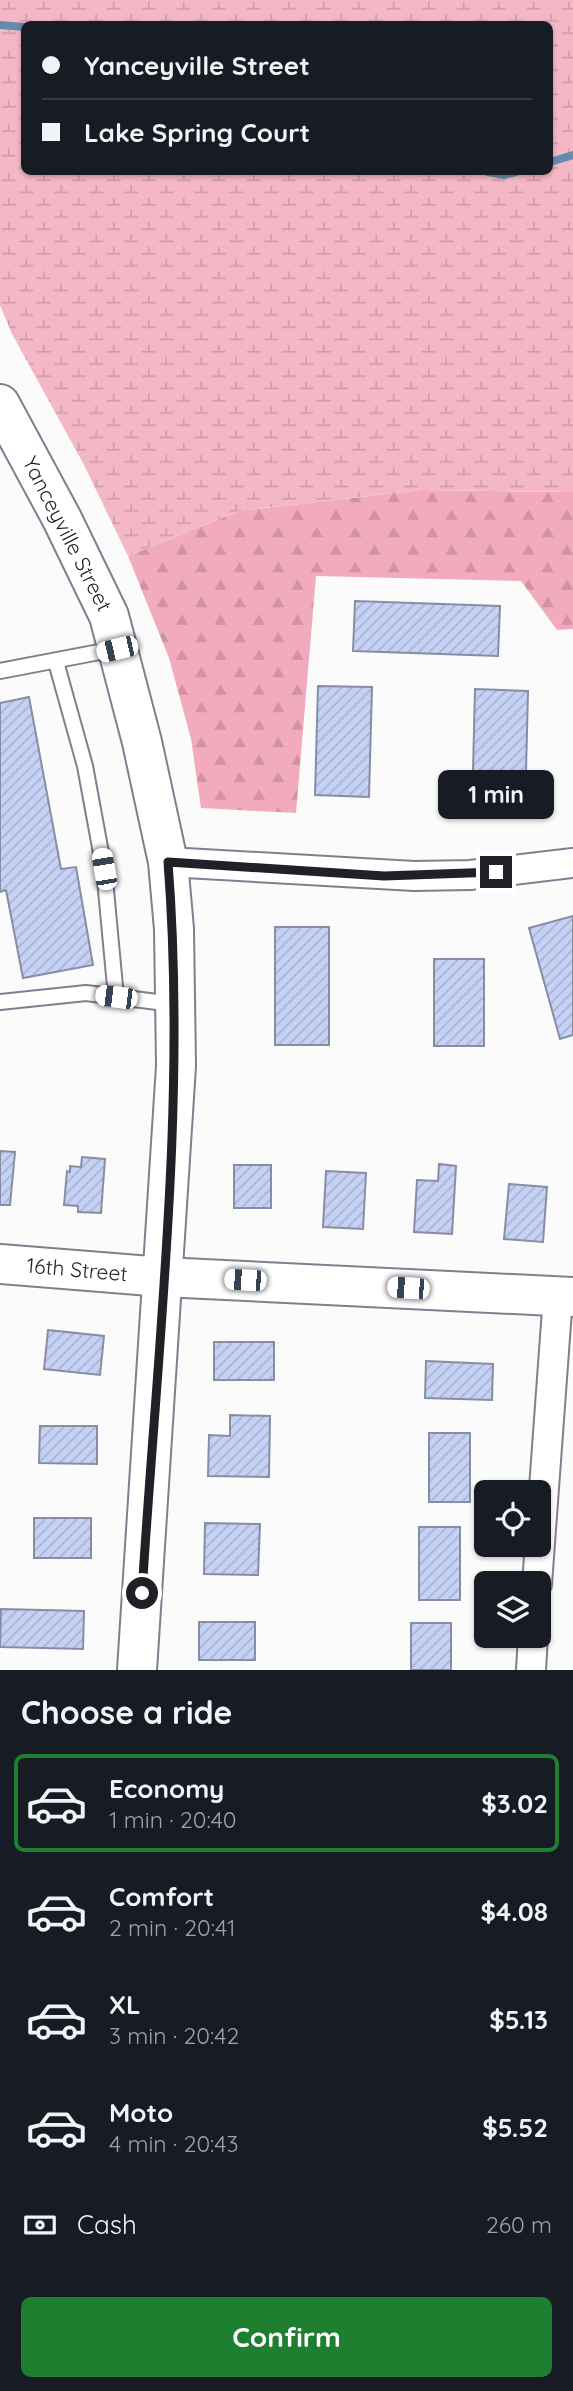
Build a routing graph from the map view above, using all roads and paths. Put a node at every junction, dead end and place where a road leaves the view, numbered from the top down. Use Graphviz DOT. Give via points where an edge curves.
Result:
graph roads {
  1 [pos="0,404"];
  2 [pos="117,649"];
  3 [pos="57,662"];
  4 [pos="0,671"];
  5 [pos="168,862"];
  6 [pos="573,863"];
  7 [pos="116,997"];
  8 [pos="0,1002"];
  9 [pos="175,1004"];
  10 [pos="0,1264"];
  11 [pos="163,1277"];
  12 [pos="565,1297"];
  13 [pos="538,1571"];
  14 [pos="532,1648"];
  15 [pos="137,1670"];
  16 [pos="531,1670"];
  1 -- 2 [label="main road, Yanceyville Street" via="109,616"];
  2 -- 3 [label="lane"];
  2 -- 5 [label="main road, Yanceyville Street"];
  3 -- 4 [label="lane"];
  3 -- 7 [label="lane" via="85,766 104,869"];
  5 -- 6 [label="street" via="414,876 470,875"];
  5 -- 9 [label="main road, Yanceyville Street"];
  7 -- 8 [label="lane" via="86,993"];
  7 -- 9 [label="lane"];
  9 -- 11 [label="main road, Yanceyville Street" via="176,1066"];
  10 -- 11 [label="main road, 16th Street"];
  11 -- 12 [label="main road, 16th Street"];
  11 -- 15 [label="main road, Yanceyville Street"];
  12 -- 13 [label="street"];
  14 -- 16 [label="street"];
}
